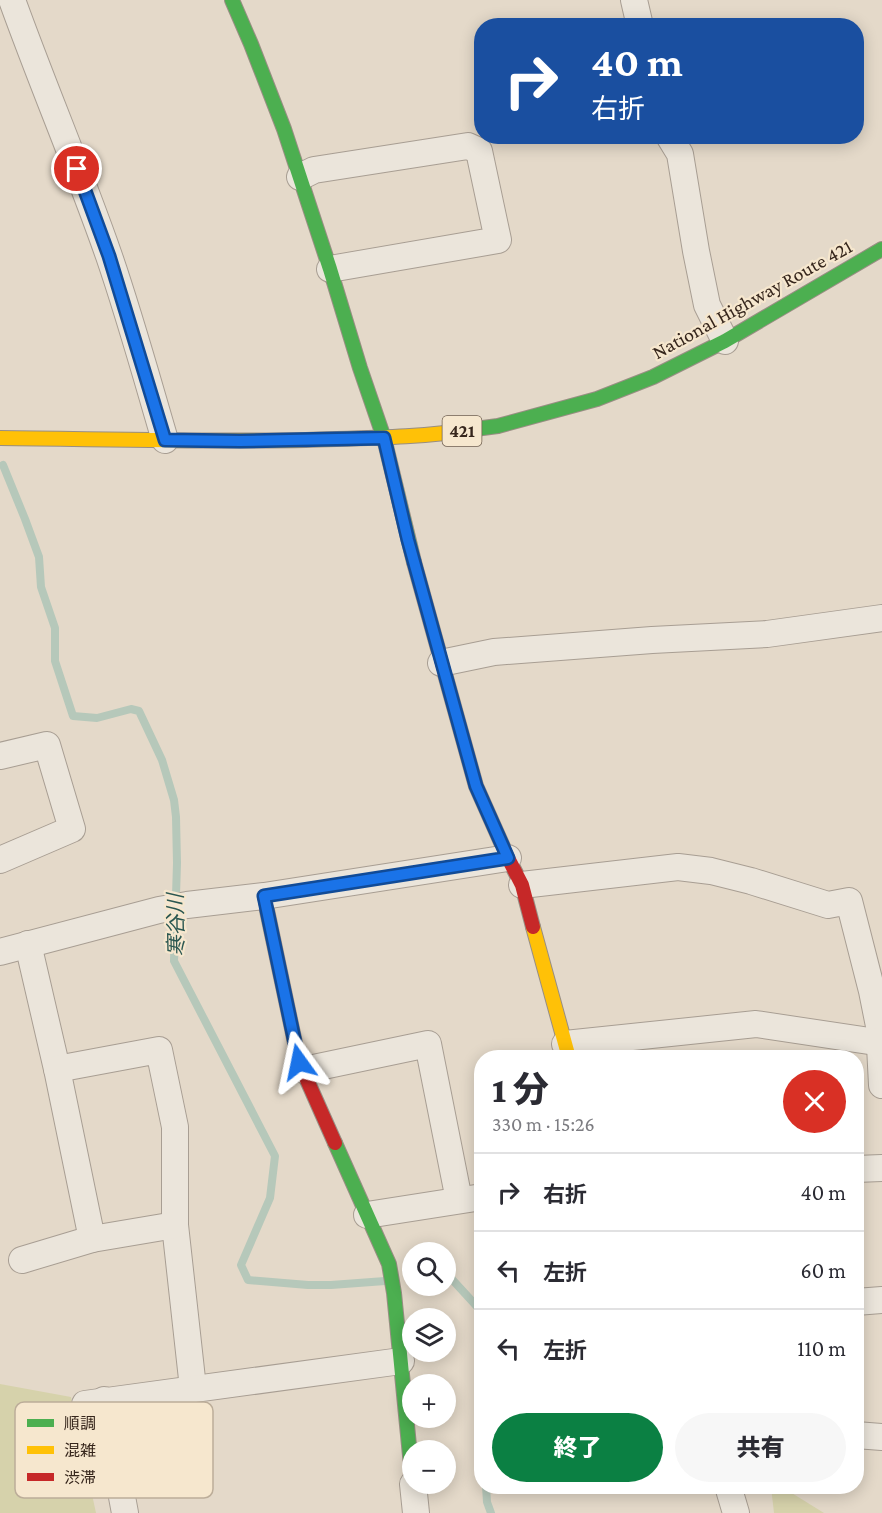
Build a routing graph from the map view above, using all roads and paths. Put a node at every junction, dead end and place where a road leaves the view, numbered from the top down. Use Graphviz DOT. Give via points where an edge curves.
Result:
graph roads {
  1 [pos="12,0"];
  2 [pos="232,0"];
  3 [pos="634,0"];
  4 [pos="638,18"];
  5 [pos="674,144"];
  6 [pos="300,177"];
  7 [pos="882,249"];
  8 [pos="330,269"];
  9 [pos="724,341"];
  10 [pos="0,438"];
  11 [pos="384,438"];
  12 [pos="165,440"];
  13 [pos="882,618"];
  14 [pos="441,663"];
  15 [pos="0,756"];
  16 [pos="508,858"];
  17 [pos="0,860"];
  18 [pos="522,885"];
  19 [pos="264,896"];
  20 [pos="28,945"];
  21 [pos="0,952"];
  22 [pos="880,1043"];
  23 [pos="567,1050"];
  24 [pos="574,1050"];
  25 [pos="57,1069"];
  26 [pos="304,1070"];
  27 [pos="882,1085"];
  28 [pos="882,1168"];
  29 [pos="864,1169"];
  30 [pos="470,1198"];
  31 [pos="367,1215"];
  32 [pos="175,1225"];
  33 [pos="92,1239"];
  34 [pos="22,1260"];
  35 [pos="882,1300"];
  36 [pos="864,1301"];
  37 [pos="401,1361"];
  38 [pos="194,1389"];
  39 [pos="95,1402"];
  40 [pos="864,1436"];
  41 [pos="882,1437"];
  42 [pos="409,1440"];
  43 [pos="414,1494"];
  44 [pos="730,1494"];
  45 [pos="121,1498"];
  46 [pos="125,1513"];
  47 [pos="416,1513"];
  48 [pos="736,1513"];
  1 -- 12 [label="street" via="109,256"];
  2 -- 6 [label="main road"];
  3 -- 4 [label="street"];
  5 -- 9 [label="street" via="680,154 707,305"];
  6 -- 8 [label="main road"];
  6 -- 8 [label="street" via="314,170 468,146 479,151 498,240"];
  7 -- 9 [label="main road, National Highway Route 421 / 421"];
  8 -- 11 [label="main road"];
  9 -- 11 [label="main road, National Highway Route 421 / 421" via="653,376 568,408 498,426"];
  10 -- 12 [label="main road, National Highway Route 421 / 421"];
  11 -- 12 [label="main road, National Highway Route 421 / 421"];
  11 -- 14 [label="main road"];
  13 -- 14 [label="street" via="767,634 494,652"];
  14 -- 16 [label="main road" via="476,786"];
  15 -- 17 [label="street" via="47,745 72,829"];
  16 -- 18 [label="main road"];
  16 -- 19 [label="street"];
  18 -- 22 [label="street" via="678,867 751,881 828,905 849,901 872,991"];
  18 -- 23 [label="main road"];
  19 -- 20 [label="street" via="159,910"];
  19 -- 26 [label="main road" via="299,1062"];
  20 -- 21 [label="street"];
  20 -- 25 [label="street"];
  22 -- 24 [label="street" via="756,1024"];
  22 -- 27 [label="street"];
  25 -- 32 [label="street" via="159,1050 175,1127"];
  25 -- 33 [label="street"];
  26 -- 30 [label="street" via="428,1044"];
  26 -- 31 [label="main road"];
  28 -- 29 [label="street"];
  30 -- 31 [label="street"];
  31 -- 37 [label="main road" via="390,1264"];
  32 -- 33 [label="street"];
  32 -- 38 [label="street"];
  33 -- 34 [label="street"];
  35 -- 36 [label="street"];
  37 -- 38 [label="street"];
  37 -- 42 [label="main road"];
  38 -- 39 [label="street"];
  40 -- 41 [label="street"];
  43 -- 47 [label="street"];
  44 -- 48 [label="street"];
  45 -- 46 [label="street"];
}
